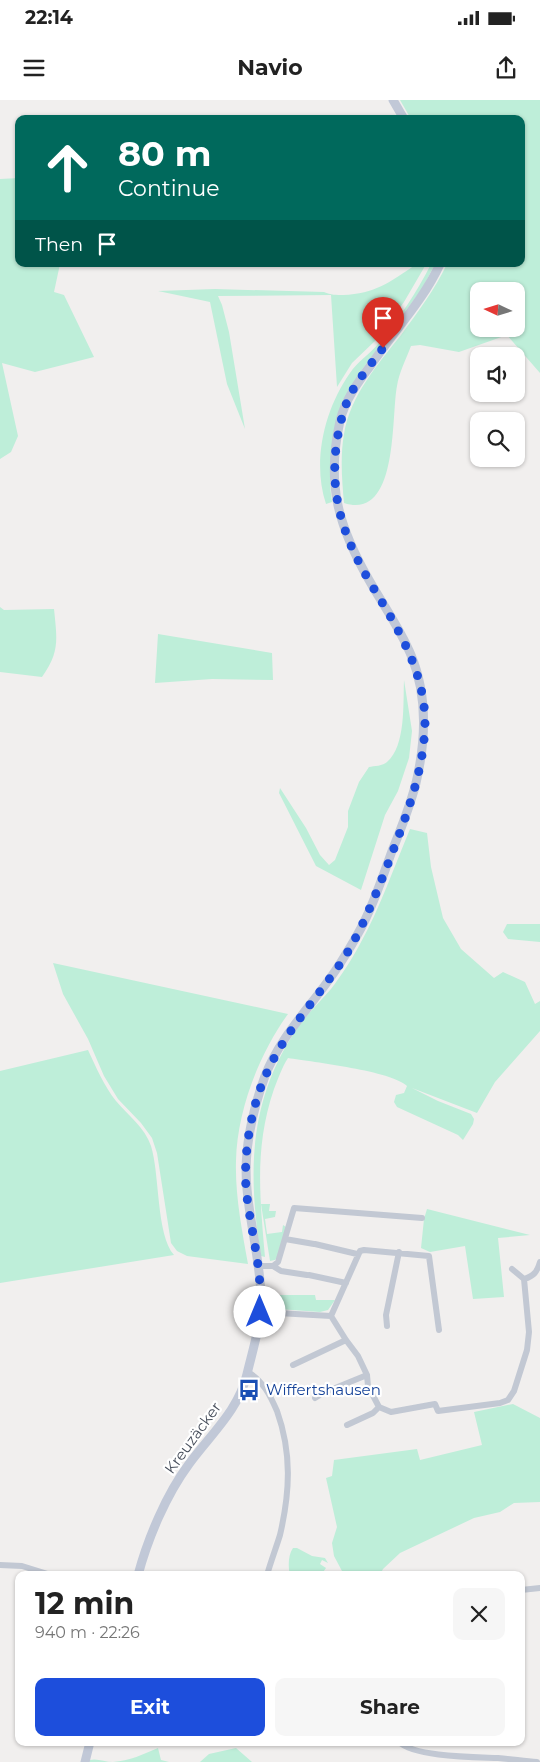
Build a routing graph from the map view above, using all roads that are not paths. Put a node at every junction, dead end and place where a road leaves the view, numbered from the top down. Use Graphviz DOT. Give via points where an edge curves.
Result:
graph roads {
  1 [pos="393,100"];
  2 [pos="402,115"];
  3 [pos="439,267"];
  4 [pos="422,1218"];
  5 [pos="285,1239"];
  6 [pos="399,1252"];
  7 [pos="358,1254"];
  8 [pos="540,1262"];
  9 [pos="258,1266"];
  10 [pos="273,1266"];
  11 [pos="512,1269"];
  12 [pos="524,1279"];
  13 [pos="346,1283"];
  14 [pos="260,1312"];
  15 [pos="331,1316"];
  16 [pos="387,1326"];
  17 [pos="439,1330"];
  18 [pos="346,1340"];
  19 [pos="294,1365"];
  20 [pos="248,1372"];
  21 [pos="367,1375"];
  22 [pos="315,1398"];
  23 [pos="379,1408"];
  24 [pos="347,1424"];
  25 [pos="1,1565"];
  26 [pos="39,1571"];
  27 [pos="139,1571"];
  28 [pos="268,1571"];
  29 [pos="540,1588"];
  30 [pos="525,1590"];
  31 [pos="89,1746"];
  32 [pos="403,1746"];
  33 [pos="86,1762"];
  34 [pos="536,1762"];
  1 -- 2 [label="street"];
  3 -- 9 [label="street, Kreuzäcker" via="417,303 351,394 341,418 334,473 339,512 350,545 412,657 425,723 421,759 407,812 366,919 339,965 286,1037 257,1098 247,1144 246,1186"];
  4 -- 5 [label="street" via="294,1208"];
  5 -- 7 [label="street"];
  5 -- 10 [label="street" via="278,1262"];
  6 -- 7 [label="street" via="364,1250"];
  6 -- 16 [label="street" via="386,1315"];
  6 -- 17 [label="street" via="428,1256"];
  7 -- 13 [label="street"];
  8 -- 12 [label="street" via="533,1276"];
  9 -- 10 [label="street"];
  9 -- 14 [label="street, Kreuzäcker"];
  10 -- 13 [label="street" via="281,1272"];
  11 -- 12 [label="street"];
  12 -- 23 [label="street" via="529,1332 527,1350 514,1392 508,1400 438,1411 435,1404 392,1412"];
  13 -- 15 [label="street"];
  14 -- 15 [label="street"];
  14 -- 20 [label="street, Kreuzäcker"];
  15 -- 18 [label="street"];
  18 -- 19 [label="street"];
  18 -- 21 [label="street"];
  20 -- 27 [label="street, Kreuzäcker" via="228,1416 187,1466 172,1490"];
  20 -- 28 [label="street" via="262,1382 275,1406 287,1446 287,1498 280,1536"];
  21 -- 22 [label="street"];
  21 -- 23 [label="street" via="368,1386"];
  23 -- 24 [label="street"];
  25 -- 26 [label="street"];
  29 -- 30 [label="street"];
  31 -- 33 [label="street"];
  32 -- 34 [label="street" via="459,1756"];
}
